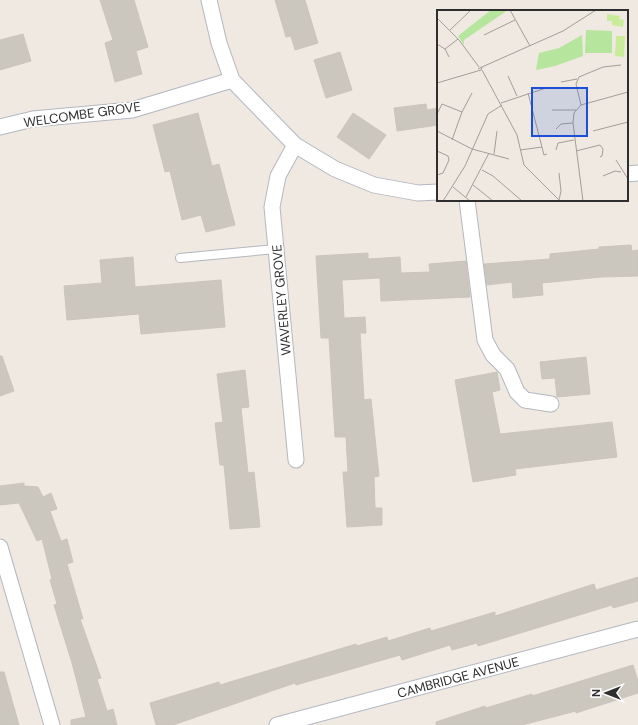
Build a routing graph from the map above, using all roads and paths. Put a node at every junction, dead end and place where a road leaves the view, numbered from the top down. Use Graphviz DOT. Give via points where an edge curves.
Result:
graph roads {
  1 [pos="208,0"];
  2 [pos="232,80"];
  3 [pos="0,128"];
  4 [pos="296,145"];
  5 [pos="638,173"];
  6 [pos="628,174"];
  7 [pos="437,192"];
  8 [pos="467,201"];
  9 [pos="276,249"];
  10 [pos="180,258"];
  11 [pos="551,404"];
  12 [pos="296,460"];
  13 [pos="0,547"];
  14 [pos="638,629"];
  15 [pos="52,725"];
  16 [pos="277,725"];
  1 -- 2 [label="street"];
  2 -- 3 [label="street, WELCOMBE GROVE" via="132,110 33,119"];
  2 -- 4 [label="street"];
  4 -- 7 [label="street" via="335,169 374,185 418,193"];
  4 -- 9 [label="street, WAVERLEY GROVE" via="278,176 272,207"];
  5 -- 6 [label="street"];
  8 -- 11 [label="street" via="485,340 493,355 507,369 517,392 525,400"];
  9 -- 10 [label="lane"];
  9 -- 12 [label="street, WAVERLEY GROVE"];
  13 -- 15 [label="street"];
  14 -- 16 [label="street, CAMBRIDGE AVENUE"];
}
